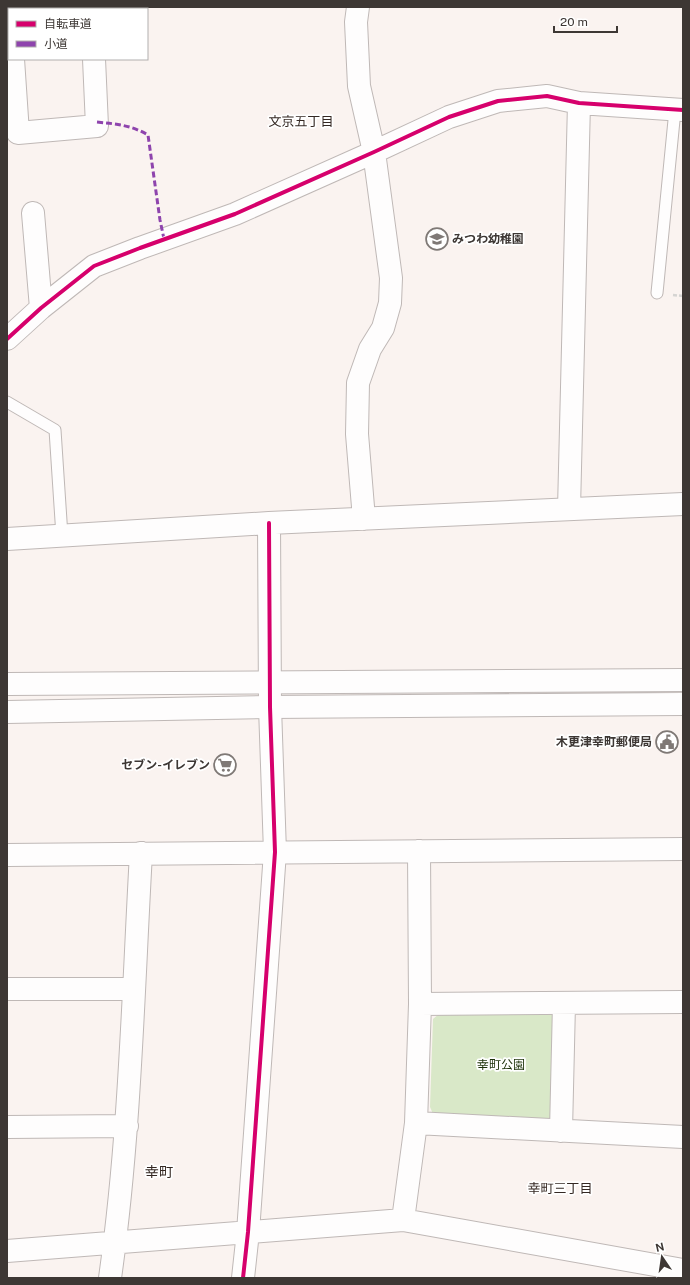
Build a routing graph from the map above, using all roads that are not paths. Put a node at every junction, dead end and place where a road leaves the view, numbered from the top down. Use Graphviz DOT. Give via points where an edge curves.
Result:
graph roads {
  1 [pos="358,7"];
  2 [pos="12,60"];
  3 [pos="94,60"];
  4 [pos="580,103"];
  5 [pos="679,110"];
  6 [pos="374,152"];
  7 [pos="33,213"];
  8 [pos="656,293"];
  9 [pos="41,308"];
  10 [pos="7,339"];
  11 [pos="7,402"];
  12 [pos="683,504"];
  13 [pos="569,509"];
  14 [pos="364,519"];
  15 [pos="269,523"];
  16 [pos="62,536"];
  17 [pos="7,539"];
  18 [pos="683,680"];
  19 [pos="270,683"];
  20 [pos="7,684"];
  21 [pos="683,704"];
  22 [pos="270,707"];
  23 [pos="7,712"];
  24 [pos="683,849"];
  25 [pos="420,851"];
  26 [pos="275,852"];
  27 [pos="141,854"];
  28 [pos="7,855"];
  29 [pos="7,989"];
  30 [pos="134,989"];
  31 [pos="683,1002"];
  32 [pos="420,1004"];
  33 [pos="564,1004"];
  34 [pos="416,1123"];
  35 [pos="127,1126"];
  36 [pos="7,1127"];
  37 [pos="561,1131"];
  38 [pos="683,1137"];
  39 [pos="404,1220"];
  40 [pos="248,1232"];
  41 [pos="115,1243"];
  42 [pos="7,1251"];
  43 [pos="683,1270"];
  44 [pos="110,1278"];
  45 [pos="243,1278"];
  1 -- 6 [label="street" via="356,22 359,86"];
  2 -- 3 [label="street" via="18,133 97,126"];
  4 -- 5 [label="street"];
  4 -- 6 [label="street" via="547,96 498,101 449,117"];
  4 -- 13 [label="street"];
  5 -- 8 [label="lane"];
  6 -- 9 [label="street" via="235,214 94,266"];
  6 -- 14 [label="street" via="391,278 390,303 385,322 370,349 358,383 357,434"];
  7 -- 9 [label="street"];
  9 -- 10 [label="street"];
  11 -- 16 [label="lane" via="55,430"];
  12 -- 13 [label="street"];
  13 -- 14 [label="street"];
  14 -- 15 [label="street"];
  15 -- 16 [label="street"];
  15 -- 19 [label="street"];
  16 -- 17 [label="street"];
  18 -- 19 [label="street"];
  19 -- 20 [label="street"];
  19 -- 22 [label="street"];
  21 -- 22 [label="street"];
  22 -- 23 [label="street"];
  22 -- 26 [label="street"];
  24 -- 25 [label="street"];
  25 -- 26 [label="street"];
  25 -- 32 [label="street"];
  26 -- 27 [label="street"];
  26 -- 40 [label="street"];
  27 -- 28 [label="street"];
  27 -- 30 [label="street"];
  29 -- 30 [label="street"];
  30 -- 35 [label="street"];
  31 -- 33 [label="street"];
  32 -- 33 [label="street"];
  32 -- 34 [label="street"];
  33 -- 37 [label="street"];
  34 -- 37 [label="street"];
  34 -- 39 [label="street"];
  35 -- 36 [label="street"];
  35 -- 41 [label="street"];
  37 -- 38 [label="street"];
  39 -- 40 [label="street"];
  39 -- 43 [label="street"];
  40 -- 41 [label="street"];
  40 -- 45 [label="street"];
  41 -- 42 [label="street"];
  41 -- 44 [label="street"];
}
